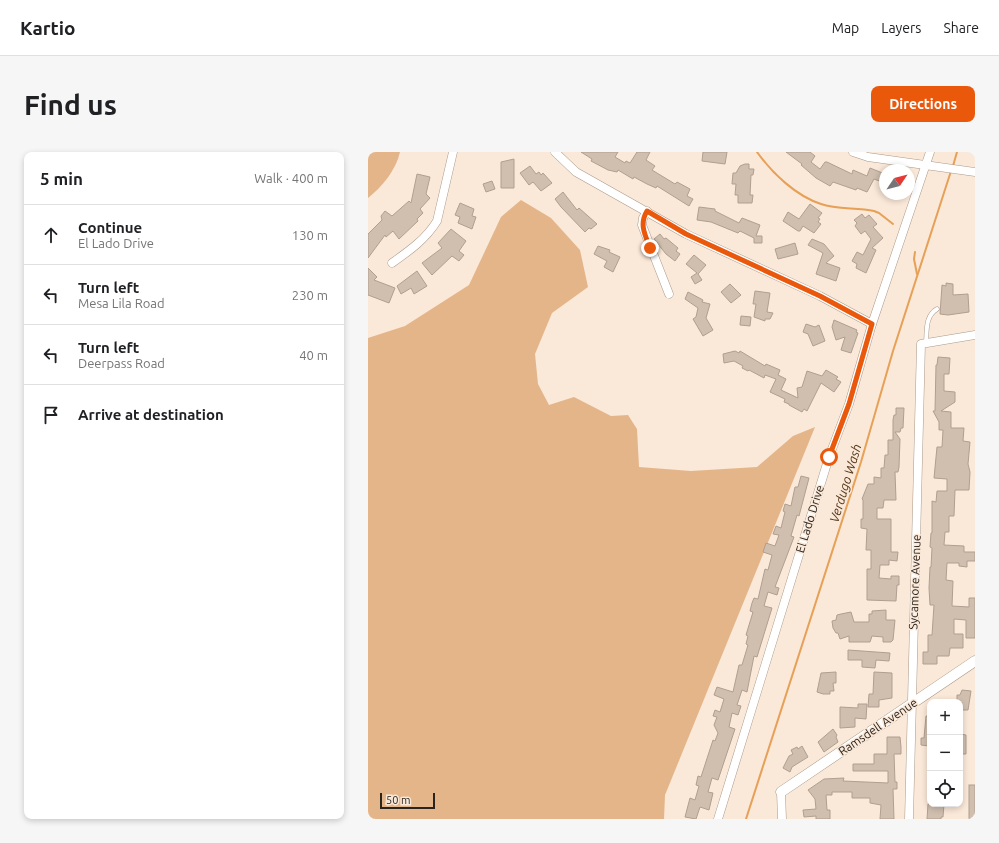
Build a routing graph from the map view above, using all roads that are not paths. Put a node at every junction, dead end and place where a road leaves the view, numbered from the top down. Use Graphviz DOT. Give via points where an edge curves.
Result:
graph roads {
  1 [pos="453,152"];
  2 [pos="555,152"];
  3 [pos="853,152"];
  4 [pos="930,152"];
  5 [pos="868,154"];
  6 [pos="926,165"];
  7 [pos="975,172"];
  8 [pos="647,211"];
  9 [pos="392,263"];
  10 [pos="669,294"];
  11 [pos="937,309"];
  12 [pos="872,324"];
  13 [pos="975,335"];
  14 [pos="924,344"];
  15 [pos="975,661"];
  16 [pos="911,706"];
  17 [pos="781,792"];
  18 [pos="718,819"];
  19 [pos="782,819"];
  20 [pos="909,819"];
  1 -- 9 [label="street" via="437,221 418,244"];
  2 -- 8 [label="street" via="576,172"];
  3 -- 5 [label="street"];
  4 -- 6 [label="street, El Lado Drive"];
  5 -- 6 [label="street"];
  6 -- 7 [label="street"];
  6 -- 12 [label="street, El Lado Drive"];
  8 -- 10 [label="street" via="642,218 642,225"];
  8 -- 12 [label="street" via="686,234 820,296"];
  11 -- 14 [label="lane" via="930,313"];
  12 -- 18 [label="street, El Lado Drive"];
  13 -- 14 [label="street"];
  14 -- 16 [label="street, Sycamore Avenue"];
  15 -- 16 [label="street, Ramsdell Avenue"];
  16 -- 17 [label="street, Ramsdell Avenue"];
  16 -- 20 [label="street, Sycamore Avenue"];
  17 -- 19 [label="street"];
}
